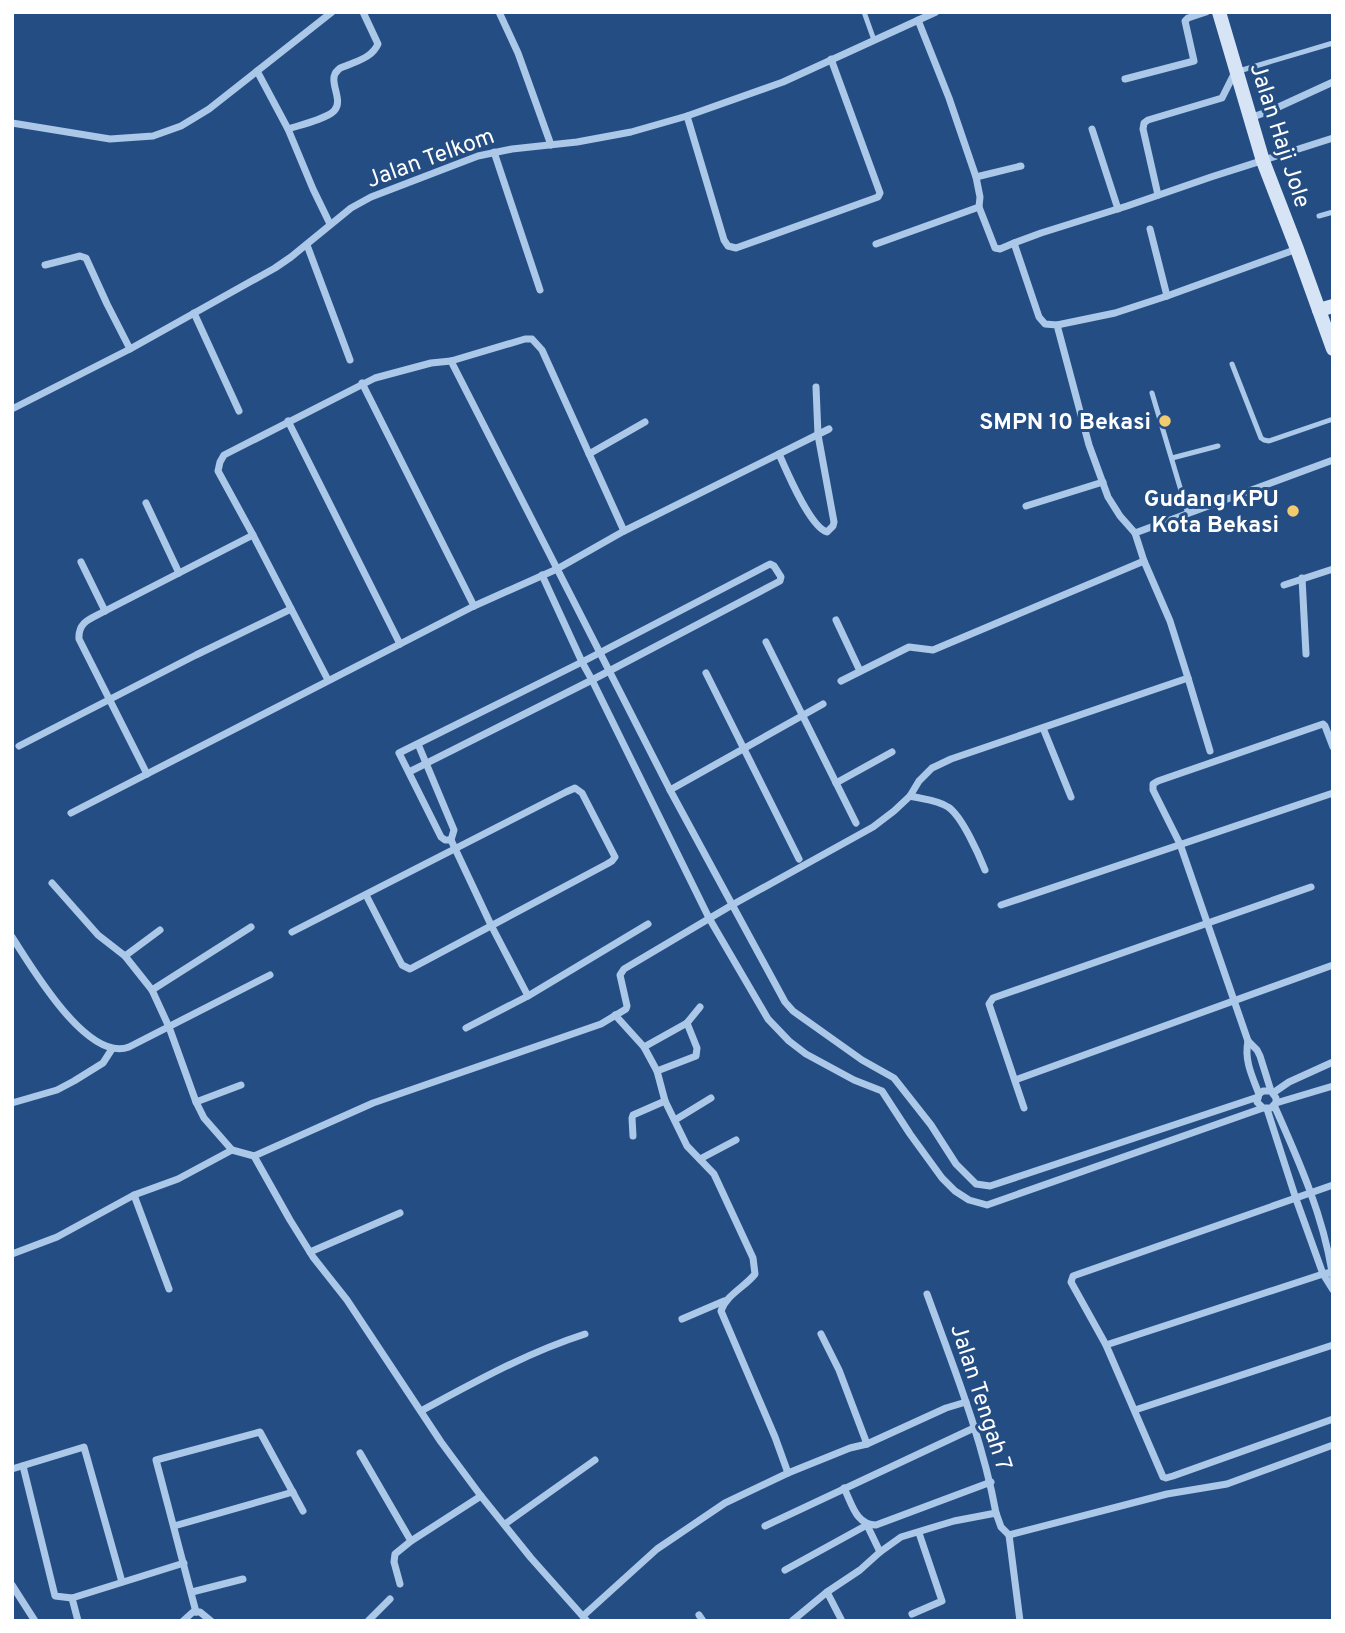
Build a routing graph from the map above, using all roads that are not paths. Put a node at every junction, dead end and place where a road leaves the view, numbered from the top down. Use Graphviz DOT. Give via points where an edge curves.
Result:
graph roads {
  1 [pos="332,12"];
  2 [pos="363,12"];
  3 [pos="499,12"];
  4 [pos="864,12"];
  5 [pos="936,12"];
  6 [pos="1206,12"];
  7 [pos="1219,12"];
  8 [pos="918,20"];
  9 [pos="874,40"];
  10 [pos="1333,43"];
  11 [pos="831,60"];
  12 [pos="257,71"];
  13 [pos="1236,72"];
  14 [pos="1125,79"];
  15 [pos="1333,82"];
  16 [pos="687,116"];
  17 [pos="1249,118"];
  18 [pos="12,123"];
  19 [pos="288,129"];
  20 [pos="1092,129"];
  21 [pos="1333,138"];
  22 [pos="551,145"];
  23 [pos="494,152"];
  24 [pos="1263,161"];
  25 [pos="1021,166"];
  26 [pos="976,177"];
  27 [pos="1158,195"];
  28 [pos="979,207"];
  29 [pos="1118,209"];
  30 [pos="1333,212"];
  31 [pos="1319,216"];
  32 [pos="330,224"];
  33 [pos="1150,229"];
  34 [pos="1014,243"];
  35 [pos="307,244"];
  36 [pos="876,244"];
  37 [pos="1297,249"];
  38 [pos="45,265"];
  39 [pos="540,290"];
  40 [pos="1167,296"];
  41 [pos="1326,308"];
  42 [pos="194,313"];
  43 [pos="1057,326"];
  44 [pos="130,349"];
  45 [pos="1333,349"];
  46 [pos="350,360"];
  47 [pos="451,361"];
  48 [pos="1231,364"];
  49 [pos="362,383"];
  50 [pos="816,387"];
  51 [pos="1152,393"];
  52 [pos="12,409"];
  53 [pos="239,411"];
  54 [pos="1333,419"];
  55 [pos="288,421"];
  56 [pos="645,422"];
  57 [pos="830,429"];
  58 [pos="818,435"];
  59 [pos="1218,446"];
  60 [pos="589,454"];
  61 [pos="779,454"];
  62 [pos="1172,458"];
  63 [pos="1333,460"];
  64 [pos="1103,482"];
  65 [pos="146,503"];
  66 [pos="1026,506"];
  67 [pos="1188,514"];
  68 [pos="624,531"];
  69 [pos="1135,533"];
  70 [pos="253,535"];
  71 [pos="1144,561"];
  72 [pos="81,562"];
  73 [pos="557,569"];
  74 [pos="1333,569"];
  75 [pos="179,573"];
  76 [pos="542,575"];
  77 [pos="1302,578"];
  78 [pos="1284,584"];
  79 [pos="474,606"];
  80 [pos="291,609"];
  81 [pos="105,611"];
  82 [pos="836,620"];
  83 [pos="766,642"];
  84 [pos="400,644"];
  85 [pos="600,652"];
  86 [pos="1306,653"];
  87 [pos="582,662"];
  88 [pos="608,670"];
  89 [pos="860,671"];
  90 [pos="706,673"];
  91 [pos="1188,678"];
  92 [pos="328,680"];
  93 [pos="592,680"];
  94 [pos="841,681"];
  95 [pos="109,699"];
  96 [pos="823,704"];
  97 [pos="803,715"];
  98 [pos="1043,728"];
  99 [pos="418,744"];
  100 [pos="19,746"];
  101 [pos="1333,747"];
  102 [pos="744,748"];
  103 [pos="1210,751"];
  104 [pos="892,752"];
  105 [pos="426,763"];
  106 [pos="409,772"];
  107 [pos="147,774"];
  108 [pos="433,780"];
  109 [pos="836,783"];
  110 [pos="416,787"];
  111 [pos="670,790"];
  112 [pos="1333,793"];
  113 [pos="910,796"];
  114 [pos="1071,797"];
  115 [pos="71,813"];
  116 [pos="856,822"];
  117 [pos="451,840"];
  118 [pos="1180,844"];
  119 [pos="455,848"];
  120 [pos="799,859"];
  121 [pos="985,870"];
  122 [pos="52,883"];
  123 [pos="1311,887"];
  124 [pos="366,895"];
  125 [pos="732,905"];
  126 [pos="1001,905"];
  127 [pos="709,918"];
  128 [pos="1208,923"];
  129 [pos="648,924"];
  130 [pos="491,925"];
  131 [pos="251,927"];
  132 [pos="160,930"];
  133 [pos="292,932"];
  134 [pos="12,937"];
  135 [pos="125,956"];
  136 [pos="1333,965"];
  137 [pos="270,975"];
  138 [pos="152,990"];
  139 [pos="528,996"];
  140 [pos="1235,1001"];
  141 [pos="700,1007"];
  142 [pos="615,1015"];
  143 [pos="687,1023"];
  144 [pos="169,1027"];
  145 [pos="466,1028"];
  146 [pos="1248,1041"];
  147 [pos="643,1047"];
  148 [pos="110,1052"];
  149 [pos="1333,1062"];
  150 [pos="657,1071"];
  151 [pos="894,1078"];
  152 [pos="1015,1080"];
  153 [pos="240,1085"];
  154 [pos="1333,1086"];
  155 [pos="882,1091"];
  156 [pos="1272,1092"];
  157 [pos="1258,1096"];
  158 [pos="711,1098"];
  159 [pos="666,1101"];
  160 [pos="195,1102"];
  161 [pos="12,1103"];
  162 [pos="1270,1107"];
  163 [pos="1024,1108"];
  164 [pos="675,1120"];
  165 [pos="633,1136"];
  166 [pos="737,1140"];
  167 [pos="232,1150"];
  168 [pos="254,1156"];
  169 [pos="700,1159"];
  170 [pos="1333,1185"];
  171 [pos="1310,1194"];
  172 [pos="134,1195"];
  173 [pos="1296,1199"];
  174 [pos="400,1213"];
  175 [pos="1329,1233"];
  176 [pos="310,1252"];
  177 [pos="12,1254"];
  178 [pos="1328,1273"];
  179 [pos="1333,1280"];
  180 [pos="169,1289"];
  181 [pos="1332,1289"];
  182 [pos="927,1294"];
  183 [pos="725,1301"];
  184 [pos="682,1319"];
  185 [pos="586,1334"];
  186 [pos="821,1334"];
  187 [pos="1106,1345"];
  188 [pos="1333,1345"];
  189 [pos="966,1402"];
  190 [pos="1135,1410"];
  191 [pos="421,1411"];
  192 [pos="1333,1419"];
  193 [pos="976,1427"];
  194 [pos="867,1444"];
  195 [pos="1333,1445"];
  196 [pos="360,1453"];
  197 [pos="595,1460"];
  198 [pos="23,1465"];
  199 [pos="12,1469"];
  200 [pos="788,1473"];
  201 [pos="991,1482"];
  202 [pos="844,1488"];
  203 [pos="293,1492"];
  204 [pos="481,1496"];
  205 [pos="303,1511"];
  206 [pos="996,1513"];
  207 [pos="505,1524"];
  208 [pos="867,1525"];
  209 [pos="174,1526"];
  210 [pos="765,1526"];
  211 [pos="919,1533"];
  212 [pos="1009,1535"];
  213 [pos="411,1541"];
  214 [pos="880,1552"];
  215 [pos="184,1563"];
  216 [pos="785,1570"];
  217 [pos="243,1579"];
  218 [pos="122,1582"];
  219 [pos="400,1584"];
  220 [pos="12,1585"];
  221 [pos="192,1592"];
  222 [pos="827,1592"];
  223 [pos="72,1598"];
  224 [pos="390,1600"];
  225 [pos="196,1612"];
  226 [pos="912,1614"];
  227 [pos="585,1618"];
  228 [pos="35,1621"];
  229 [pos="78,1621"];
  230 [pos="183,1621"];
  231 [pos="211,1621"];
  232 [pos="368,1621"];
  233 [pos="792,1621"];
  234 [pos="842,1621"];
  235 [pos="1020,1621"];
  1 -- 12 [label="street"];
  2 -- 19 [label="street" via="378,44 375,52 338,70 335,110"];
  3 -- 22 [label="street"];
  4 -- 9 [label="lane"];
  5 -- 8 [label="street, Jalan Telkom"];
  6 -- 14 [label="street" via="1185,21 1194,61"];
  7 -- 13 [label="main road, Jalan Haji Jole"];
  8 -- 9 [label="street, Jalan Telkom"];
  8 -- 26 [label="street"];
  9 -- 11 [label="street, Jalan Telkom"];
  10 -- 13 [label="lane"];
  11 -- 16 [label="street, Jalan Telkom"];
  11 -- 16 [label="street" via="880,195 736,248 727,246"];
  12 -- 18 [label="street" via="191,121 153,136 110,139"];
  12 -- 19 [label="street"];
  13 -- 17 [label="main road, Jalan Haji Jole"];
  13 -- 27 [label="street" via="1222,98 1144,123"];
  15 -- 17 [label="street"];
  16 -- 22 [label="street, Jalan Telkom" via="631,132"];
  17 -- 24 [label="main road, Jalan Haji Jole"];
  19 -- 32 [label="street"];
  20 -- 29 [label="street"];
  21 -- 24 [label="street"];
  22 -- 23 [label="street, Jalan Telkom"];
  23 -- 32 [label="street, Jalan Telkom" via="371,197"];
  23 -- 39 [label="street"];
  24 -- 27 [label="street"];
  24 -- 37 [label="main road, Jalan Haji Jole"];
  25 -- 26 [label="street"];
  26 -- 28 [label="street"];
  27 -- 29 [label="street"];
  28 -- 34 [label="street" via="995,248"];
  28 -- 36 [label="street"];
  29 -- 34 [label="street"];
  30 -- 31 [label="lane"];
  32 -- 35 [label="street, Jalan Telkom"];
  33 -- 40 [label="street"];
  34 -- 43 [label="street" via="1039,317 1045,324"];
  35 -- 42 [label="street, Jalan Telkom" via="275,268"];
  35 -- 46 [label="street"];
  37 -- 40 [label="street"];
  37 -- 41 [label="main road, Jalan Haji Jole"];
  38 -- 44 [label="street" via="86,258"];
  40 -- 43 [label="street"];
  41 -- 45 [label="main road, Jalan Haji Jole"];
  42 -- 44 [label="street, Jalan Telkom"];
  42 -- 53 [label="street"];
  43 -- 64 [label="street" via="1088,445"];
  44 -- 52 [label="street, Jalan Telkom"];
  47 -- 49 [label="street" via="400,370"];
  47 -- 60 [label="street" via="532,339 542,351"];
  47 -- 73 [label="street"];
  48 -- 54 [label="lane" via="1264,440"];
  49 -- 55 [label="street"];
  49 -- 79 [label="street"];
  50 -- 58 [label="street"];
  51 -- 62 [label="lane"];
  55 -- 70 [label="street" via="224,455 220,462 218,471"];
  55 -- 84 [label="street"];
  56 -- 60 [label="street"];
  57 -- 58 [label="street"];
  58 -- 61 [label="street"];
  58 -- 61 [label="street" via="834,522 827,532 808,512"];
  59 -- 62 [label="lane"];
  60 -- 68 [label="street"];
  61 -- 68 [label="street"];
  62 -- 67 [label="lane"];
  63 -- 67 [label="street"];
  64 -- 66 [label="street"];
  64 -- 69 [label="street" via="1108,497"];
  65 -- 75 [label="street"];
  67 -- 69 [label="street"];
  68 -- 73 [label="street"];
  69 -- 71 [label="street"];
  70 -- 75 [label="street"];
  70 -- 80 [label="street"];
  71 -- 89 [label="street" via="933,650 909,647"];
  71 -- 91 [label="street"];
  72 -- 81 [label="street"];
  73 -- 76 [label="street"];
  73 -- 85 [label="street"];
  74 -- 77 [label="street"];
  75 -- 81 [label="street"];
  76 -- 79 [label="street"];
  76 -- 87 [label="street"];
  77 -- 78 [label="street"];
  77 -- 86 [label="street"];
  79 -- 84 [label="street"];
  80 -- 92 [label="street"];
  80 -- 95 [label="street"];
  81 -- 95 [label="street" via="78,631"];
  82 -- 89 [label="street"];
  83 -- 97 [label="street"];
  84 -- 92 [label="street"];
  85 -- 87 [label="street"];
  85 -- 88 [label="street"];
  85 -- 88 [label="street" via="770,564 781,576 780,581"];
  87 -- 93 [label="street"];
  87 -- 99 [label="street"];
  88 -- 93 [label="street"];
  88 -- 111 [label="street"];
  89 -- 94 [label="street"];
  90 -- 102 [label="street"];
  91 -- 98 [label="street"];
  91 -- 103 [label="street"];
  92 -- 107 [label="street"];
  93 -- 105 [label="street"];
  93 -- 127 [label="street"];
  95 -- 100 [label="street"];
  95 -- 107 [label="street"];
  96 -- 97 [label="street"];
  97 -- 102 [label="street"];
  97 -- 109 [label="street"];
  98 -- 113 [label="street" via="932,768"];
  98 -- 114 [label="street"];
  99 -- 105 [label="street"];
  99 -- 106 [label="street" via="399,752"];
  101 -- 118 [label="street" via="1322,724 1153,784"];
  102 -- 111 [label="street"];
  102 -- 120 [label="street"];
  104 -- 109 [label="street"];
  105 -- 106 [label="street"];
  105 -- 108 [label="street"];
  106 -- 110 [label="street"];
  107 -- 115 [label="street"];
  108 -- 110 [label="street"];
  108 -- 117 [label="street" via="454,830"];
  109 -- 116 [label="street"];
  110 -- 117 [label="street" via="441,837"];
  111 -- 125 [label="street"];
  112 -- 118 [label="street"];
  113 -- 121 [label="street" via="951,809"];
  113 -- 125 [label="street" via="873,827"];
  117 -- 119 [label="street"];
  118 -- 126 [label="street"];
  118 -- 128 [label="street"];
  119 -- 124 [label="street"];
  119 -- 130 [label="street"];
  119 -- 130 [label="street" via="575,789 582,793 615,857"];
  122 -- 135 [label="street" via="98,935"];
  123 -- 128 [label="street"];
  124 -- 130 [label="street" via="408,969"];
  124 -- 133 [label="street"];
  125 -- 127 [label="street"];
  125 -- 151 [label="street" via="793,1011"];
  127 -- 142 [label="street" via="624,969 620,975 627,1006"];
  127 -- 155 [label="street" via="777,1030 806,1054"];
  128 -- 140 [label="street"];
  128 -- 152 [label="street" via="993,998 989,1004"];
  129 -- 139 [label="street"];
  130 -- 139 [label="street"];
  131 -- 138 [label="street"];
  132 -- 135 [label="street"];
  134 -- 148 [label="street" via="60,1006"];
  135 -- 138 [label="street"];
  136 -- 140 [label="street"];
  137 -- 144 [label="street"];
  138 -- 144 [label="street"];
  139 -- 145 [label="street"];
  140 -- 146 [label="street"];
  140 -- 152 [label="street"];
  141 -- 143 [label="street"];
  142 -- 147 [label="street"];
  142 -- 168 [label="street" via="601,1024 373,1103"];
  143 -- 147 [label="street"];
  143 -- 150 [label="street" via="696,1056"];
  144 -- 148 [label="street"];
  144 -- 160 [label="street"];
  146 -- 156 [label="street" via="1260,1056"];
  146 -- 157 [label="street" via="1247,1062"];
  147 -- 150 [label="street"];
  148 -- 161 [label="street" via="103,1063 57,1090"];
  149 -- 156 [label="street"];
  150 -- 159 [label="street"];
  151 -- 155 [label="street"];
  151 -- 157 [label="street" via="956,1164 976,1184 990,1186"];
  152 -- 163 [label="street"];
  153 -- 160 [label="street"];
  154 -- 162 [label="street"];
  155 -- 162 [label="street" via="942,1178 968,1200 988,1205"];
  156 -- 157 [label="street"];
  156 -- 162 [label="street" via="1276,1098"];
  157 -- 162 [label="street" via="1258,1102"];
  158 -- 164 [label="street"];
  159 -- 164 [label="street"];
  159 -- 165 [label="street" via="633,1115"];
  160 -- 167 [label="street"];
  162 -- 171 [label="street" via="1297,1157"];
  162 -- 173 [label="street"];
  164 -- 169 [label="street" via="687,1146"];
  166 -- 169 [label="street"];
  167 -- 168 [label="street"];
  167 -- 172 [label="street"];
  168 -- 176 [label="street"];
  169 -- 183 [label="street" via="714,1174 753,1258 755,1274"];
  170 -- 171 [label="street"];
  171 -- 173 [label="street"];
  171 -- 175 [label="street"];
  172 -- 177 [label="street" via="57,1237"];
  172 -- 180 [label="street"];
  173 -- 178 [label="street"];
  173 -- 187 [label="street" via="1073,1276 1071,1282"];
  174 -- 176 [label="street"];
  175 -- 178 [label="street"];
  176 -- 191 [label="street"];
  178 -- 179 [label="street"];
  178 -- 181 [label="street"];
  178 -- 187 [label="street"];
  179 -- 181 [label="street"];
  182 -- 189 [label="street, Jalan Tengah 7"];
  183 -- 184 [label="street"];
  183 -- 200 [label="street" via="721,1311"];
  185 -- 191 [label="street" via="483,1376"];
  186 -- 194 [label="street"];
  187 -- 190 [label="street"];
  188 -- 190 [label="street"];
  189 -- 193 [label="street, Jalan Tengah 7"];
  189 -- 194 [label="street"];
  190 -- 192 [label="street" via="1166,1478"];
  191 -- 204 [label="street"];
  193 -- 201 [label="street, Jalan Tengah 7"];
  193 -- 202 [label="street"];
  194 -- 200 [label="street"];
  195 -- 212 [label="street" via="1227,1484 1167,1494"];
  196 -- 213 [label="street"];
  197 -- 207 [label="street"];
  198 -- 199 [label="street"];
  198 -- 218 [label="street" via="84,1447"];
  198 -- 223 [label="street" via="55,1596"];
  200 -- 227 [label="street" via="725,1503 657,1549"];
  201 -- 206 [label="street, Jalan Tengah 7"];
  201 -- 208 [label="street"];
  202 -- 208 [label="street"];
  202 -- 210 [label="street"];
  203 -- 205 [label="street"];
  203 -- 209 [label="street"];
  203 -- 209 [label="street" via="260,1432 156,1460"];
  204 -- 207 [label="street"];
  204 -- 213 [label="street"];
  206 -- 211 [label="street"];
  206 -- 212 [label="street"];
  207 -- 227 [label="street"];
  208 -- 214 [label="street"];
  208 -- 216 [label="street"];
  209 -- 215 [label="street"];
  211 -- 214 [label="street" via="901,1537"];
  211 -- 226 [label="street" via="943,1601"];
  212 -- 235 [label="street"];
  213 -- 219 [label="street" via="395,1554"];
  214 -- 222 [label="street"];
  215 -- 218 [label="street"];
  215 -- 221 [label="street"];
  217 -- 221 [label="street"];
  218 -- 223 [label="street"];
  220 -- 228 [label="street"];
  221 -- 225 [label="street"];
  222 -- 233 [label="street"];
  222 -- 234 [label="street"];
  223 -- 229 [label="street"];
  224 -- 232 [label="street"];
  225 -- 230 [label="street"];
  225 -- 231 [label="street"];
}
